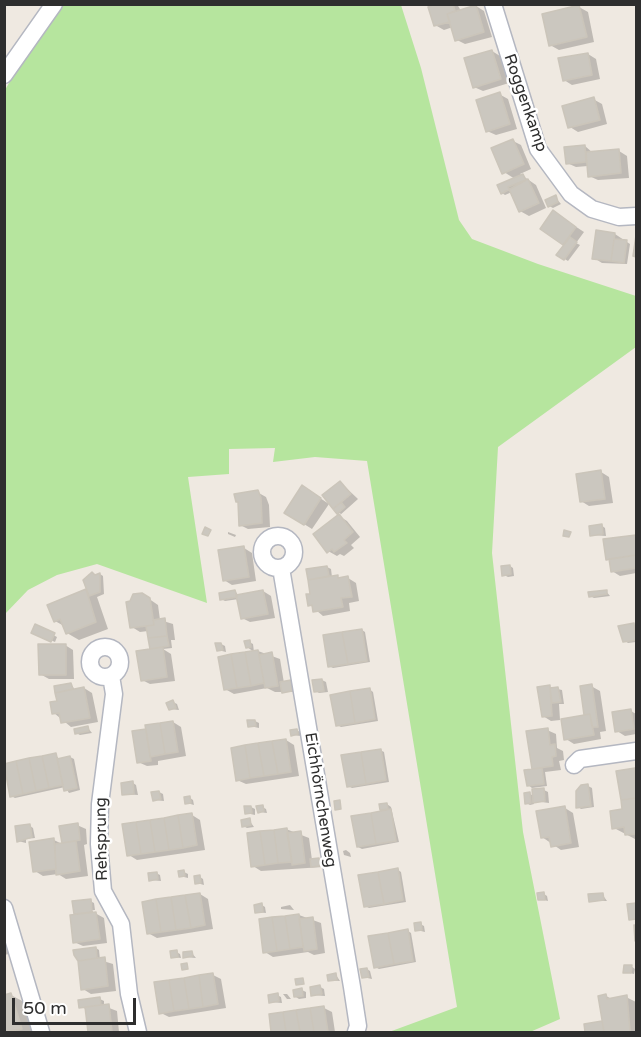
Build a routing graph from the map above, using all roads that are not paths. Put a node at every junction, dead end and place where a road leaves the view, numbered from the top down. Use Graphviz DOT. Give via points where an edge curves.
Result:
graph roads {
  1 [pos="54,4"];
  2 [pos="493,4"];
  3 [pos="4,75"];
  4 [pos="636,216"];
  5 [pos="281,568"];
  6 [pos="111,676"];
  7 [pos="636,751"];
  8 [pos="574,765"];
  9 [pos="5,911"];
  10 [pos="41,1032"];
  11 [pos="138,1032"];
  12 [pos="356,1032"];
  1 -- 3 [label="street"];
  2 -- 4 [label="street, Roggenkamp" via="538,149 571,194 592,209 619,217"];
  5 -- 12 [label="street, Eichhörnchenweg" via="352,987"];
  6 -- 11 [label="street, Rehsprung" via="114,694 99,844 103,891 121,924"];
  7 -- 8 [label="street" via="580,759"];
  9 -- 10 [label="street"];
}
